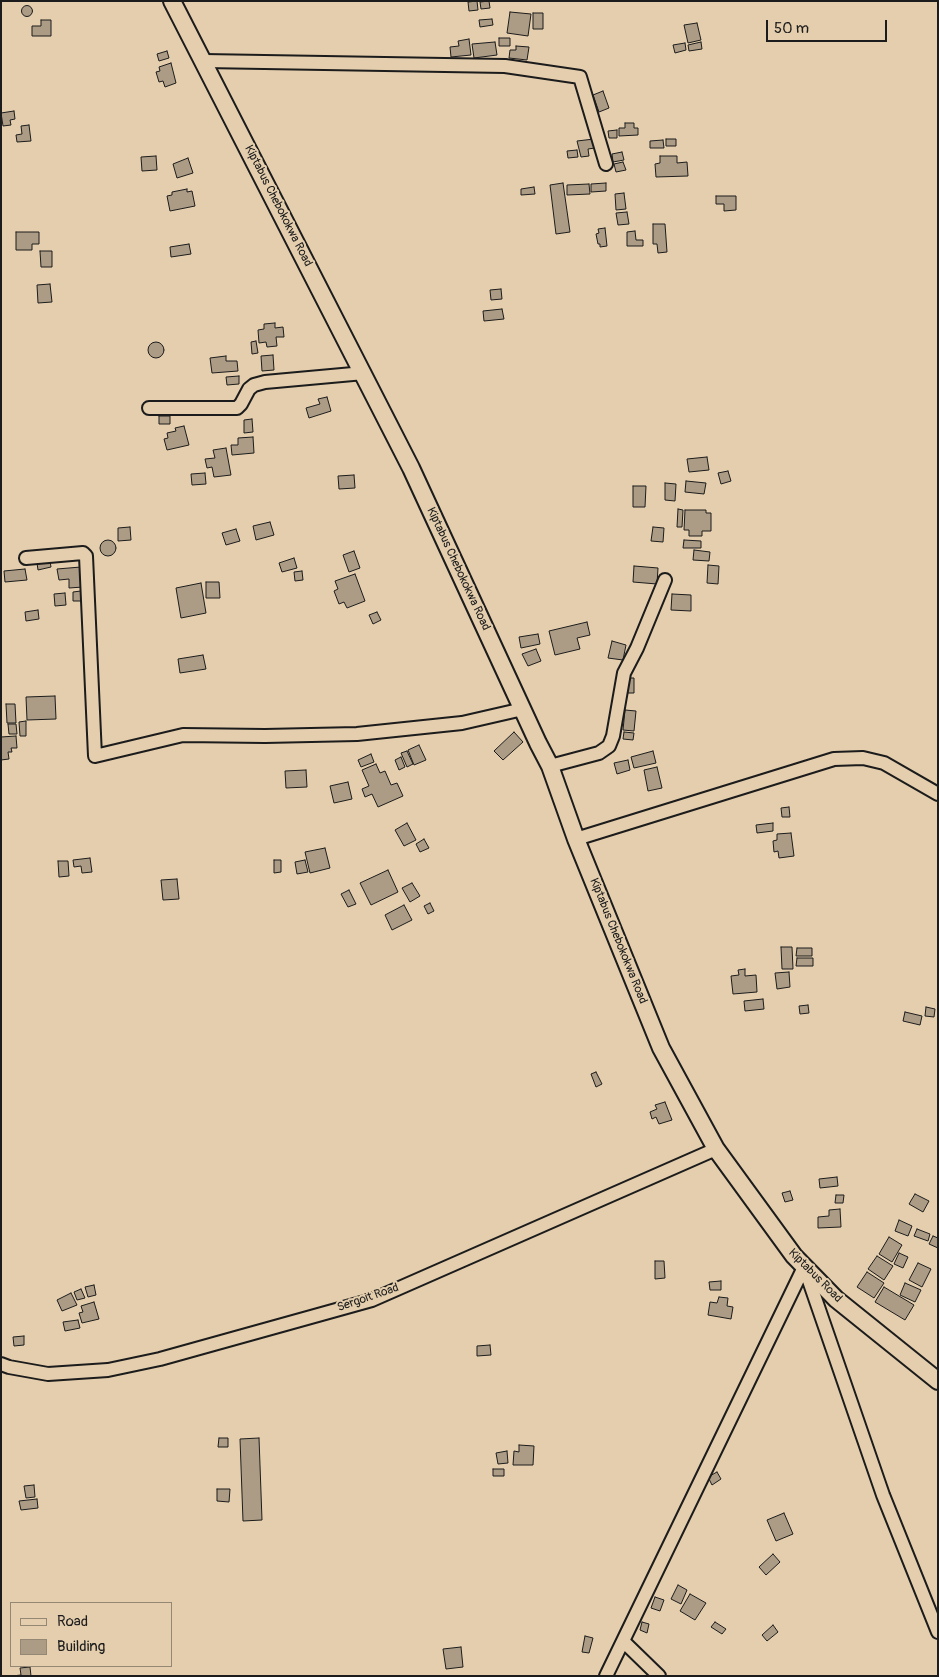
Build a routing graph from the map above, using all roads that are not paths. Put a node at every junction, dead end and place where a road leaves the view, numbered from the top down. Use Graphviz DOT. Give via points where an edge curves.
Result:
graph roads {
  1 [pos="172,1"];
  2 [pos="204,61"];
  3 [pos="606,164"];
  4 [pos="364,373"];
  5 [pos="149,408"];
  6 [pos="26,558"];
  7 [pos="665,580"];
  8 [pos="523,709"];
  9 [pos="550,766"];
  10 [pos="938,794"];
  11 [pos="576,839"];
  12 [pos="716,1149"];
  13 [pos="804,1266"];
  14 [pos="1,1364"];
  15 [pos="938,1381"];
  16 [pos="938,1632"];
  17 [pos="623,1641"];
  18 [pos="606,1676"];
  19 [pos="659,1676"];
  1 -- 2 [label="street, Kiptabus Chebokokwa Road"];
  2 -- 3 [label="street" via="505,66 580,77"];
  2 -- 4 [label="street, Kiptabus Chebokokwa Road"];
  4 -- 5 [label="street" via="254,385 237,408"];
  4 -- 8 [label="street, Kiptabus Chebokokwa Road"];
  6 -- 8 [label="street" via="83,553 86,556 95,756 183,735 357,734 462,722"];
  7 -- 9 [label="street" via="624,673 609,746 599,753"];
  8 -- 9 [label="street, Kiptabus Chebokokwa Road"];
  9 -- 11 [label="street, Kiptabus Chebokokwa Road"];
  10 -- 11 [label="street" via="884,763 863,758 834,759"];
  11 -- 12 [label="street, Kiptabus Chebokokwa Road" via="661,1048"];
  12 -- 13 [label="street, Kiptabus Road"];
  12 -- 14 [label="street, Sergoit Road" via="372,1300 160,1359 108,1370 48,1374"];
  13 -- 15 [label="street, Kiptabus Road" via="836,1299"];
  13 -- 16 [label="street" via="883,1495"];
  13 -- 17 [label="street"];
  17 -- 18 [label="street"];
  17 -- 19 [label="street"];
}
